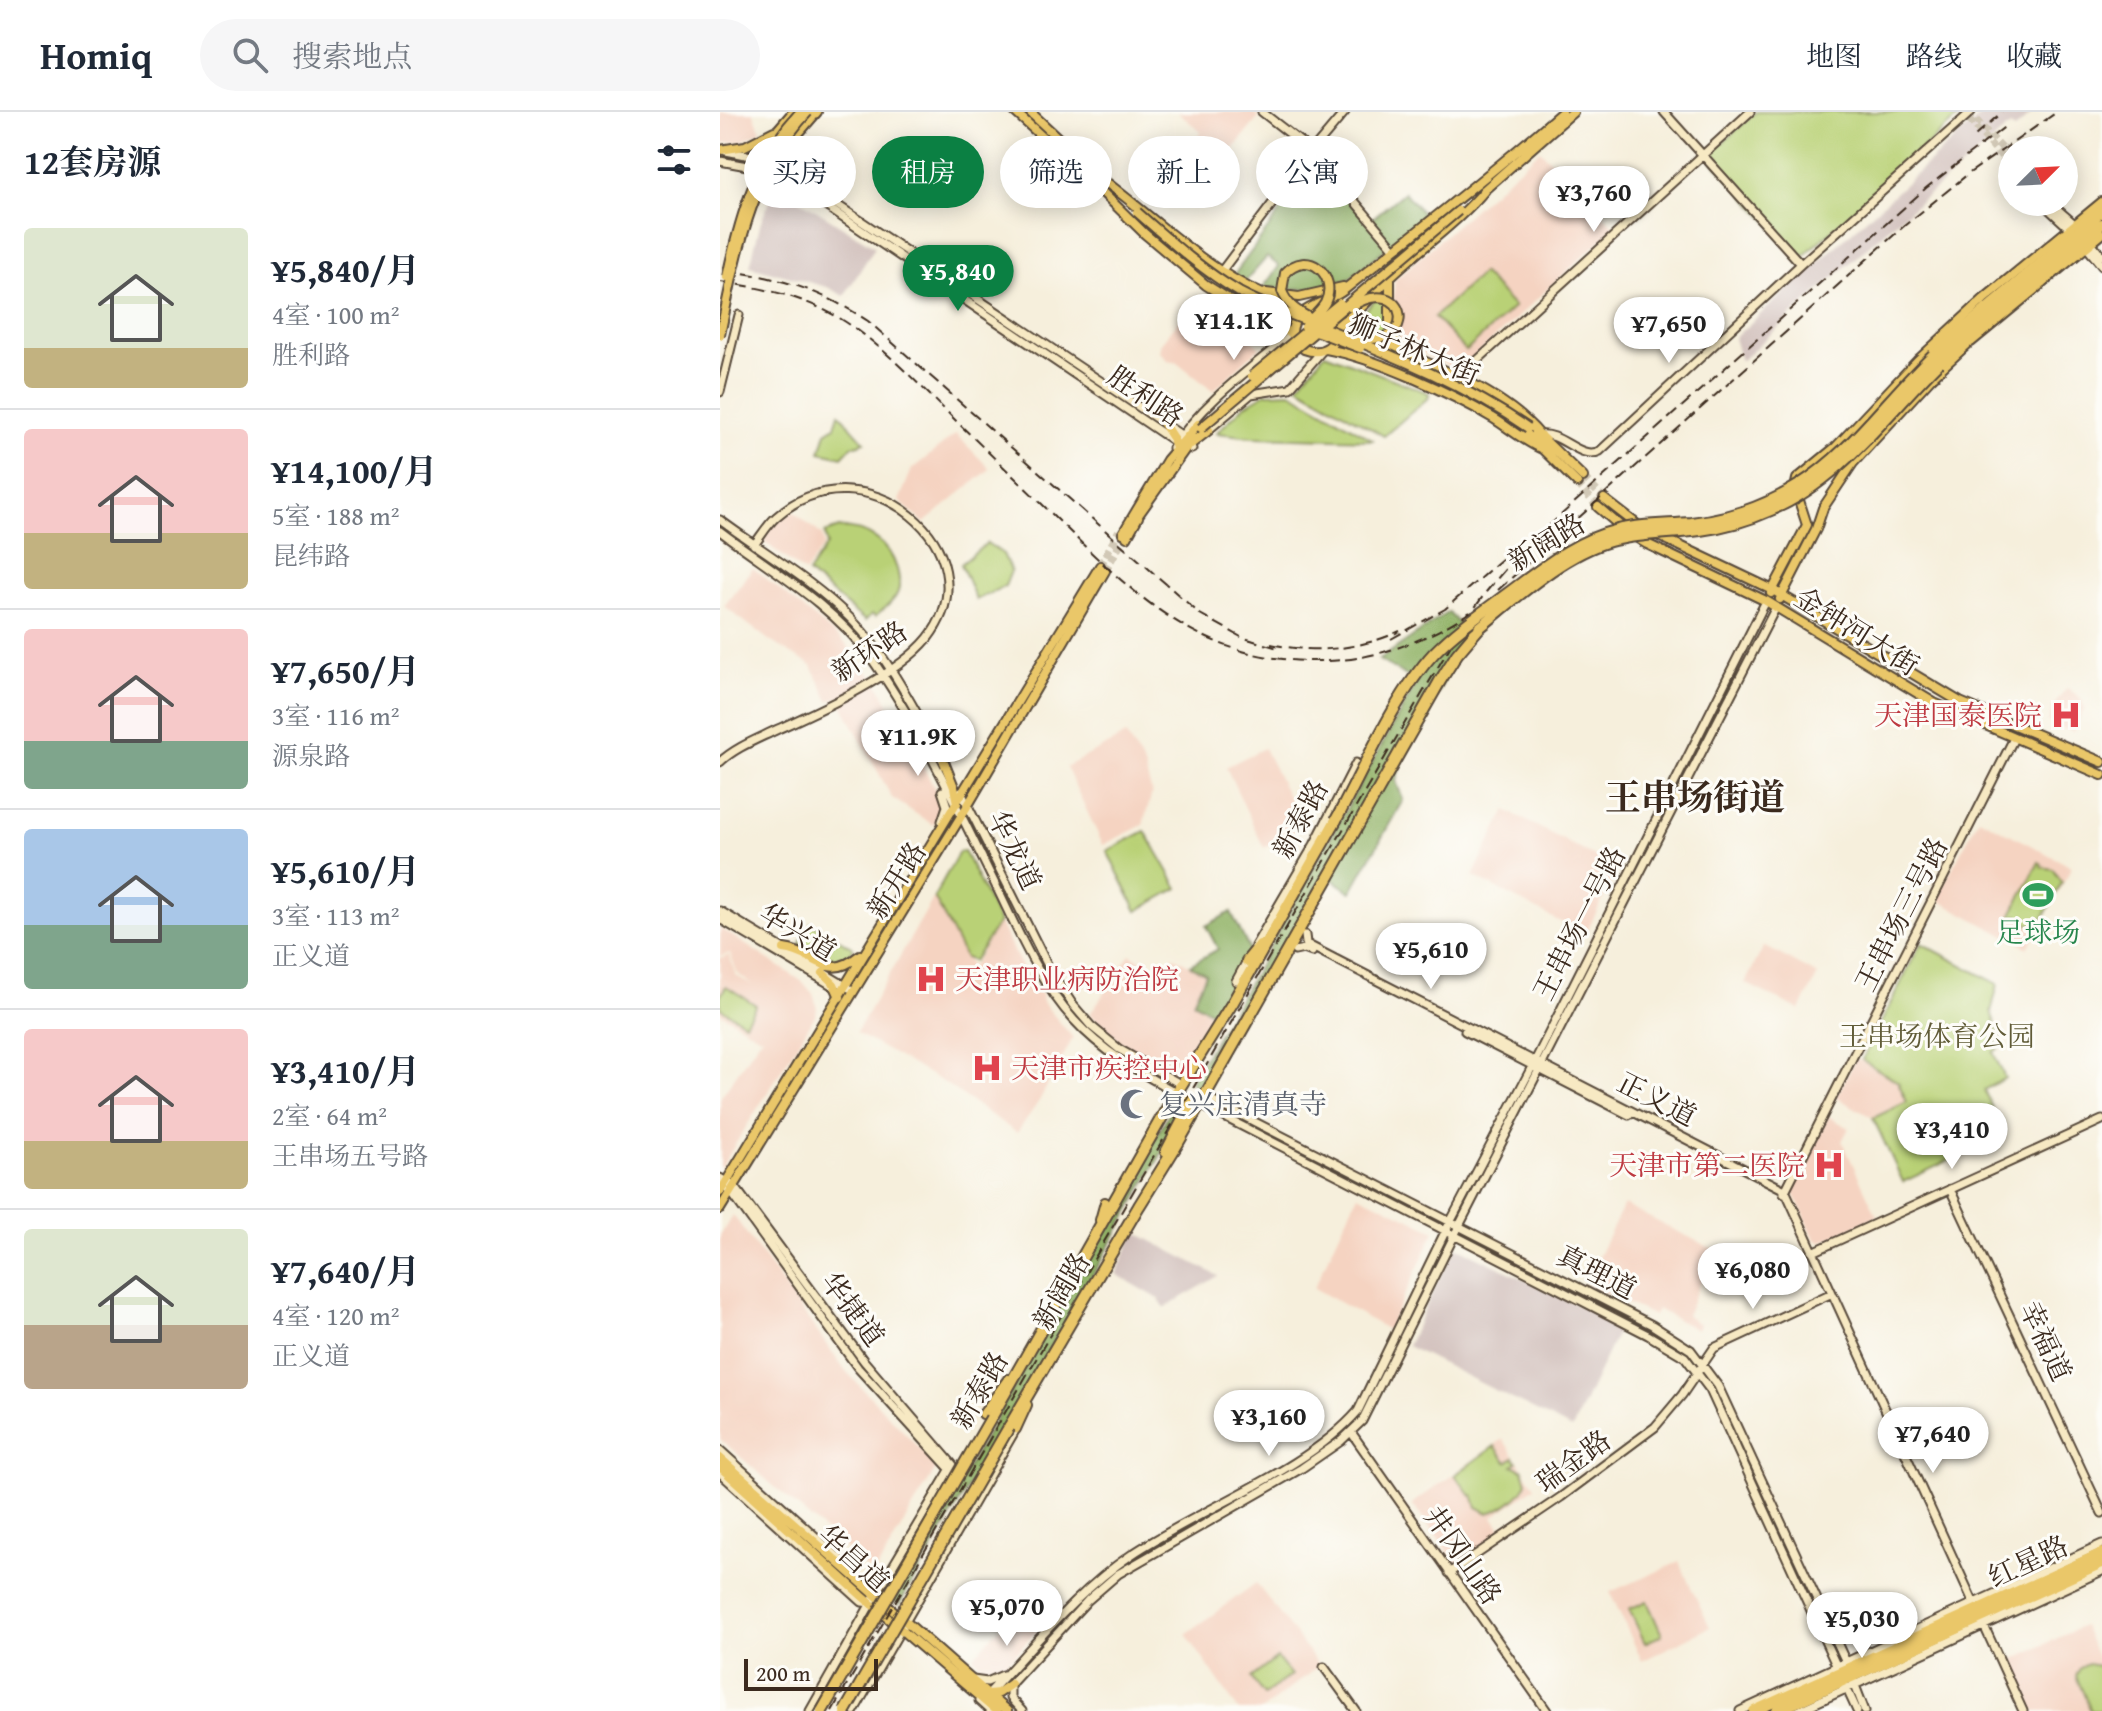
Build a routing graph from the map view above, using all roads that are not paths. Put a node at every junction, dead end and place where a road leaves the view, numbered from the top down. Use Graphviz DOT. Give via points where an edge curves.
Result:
graph roads {
  1 [pos="793,112"];
  2 [pos="800,112"];
  3 [pos="808,112"];
  4 [pos="817,112"];
  5 [pos="1015,112"];
  6 [pos="1030,112"];
  7 [pos="1262,112"];
  8 [pos="1345,112"];
  9 [pos="1562,112"];
  10 [pos="1573,112"];
  11 [pos="1664,112"];
  12 [pos="1750,112"];
  13 [pos="1971,112"];
  14 [pos="778,128"];
  15 [pos="772,136"];
  16 [pos="797,136"];
  17 [pos="1044,136"];
  18 [pos="1053,136"];
  19 [pos="1293,136"];
  20 [pos="1325,136"];
  21 [pos="720,150"];
  22 [pos="744,154"];
  23 [pos="1702,155"];
  24 [pos="720,161"];
  25 [pos="744,165"];
  26 [pos="1482,186"];
  27 [pos="1112,192"];
  28 [pos="1112,194"];
  29 [pos="1112,198"];
  30 [pos="2102,203"];
  31 [pos="827,208"];
  32 [pos="840,208"];
  33 [pos="1269,208"];
  34 [pos="1360,208"];
  35 [pos="1456,209"];
  36 [pos="2102,211"];
  37 [pos="1136,215"];
  38 [pos="2059,216"];
  39 [pos="2062,216"];
  40 [pos="2102,229"];
  41 [pos="2086,243"];
  42 [pos="1395,249"];
  43 [pos="2102,256"];
  44 [pos="1801,264"];
  45 [pos="2102,266"];
  46 [pos="1220,273"];
  47 [pos="1390,277"];
  48 [pos="2031,283"];
  49 [pos="1351,284"];
  50 [pos="1246,288"];
  51 [pos="2011,288"];
  52 [pos="720,307"];
  53 [pos="1307,311"];
  54 [pos="739,315"];
  55 [pos="1960,322"];
  56 [pos="1332,326"];
  57 [pos="720,335"];
  58 [pos="1353,335"];
  59 [pos="1294,336"];
  60 [pos="1967,345"];
  61 [pos="1323,351"];
  62 [pos="1400,352"];
  63 [pos="724,354"];
  64 [pos="1936,358"];
  65 [pos="1458,378"];
  66 [pos="720,392"];
  67 [pos="1202,425"];
  68 [pos="1161,427"];
  69 [pos="1526,430"];
  70 [pos="1540,435"];
  71 [pos="1181,441"];
  72 [pos="1540,448"];
  73 [pos="1169,463"];
  74 [pos="720,520"];
  75 [pos="720,531"];
  76 [pos="1124,534"];
  77 [pos="754,545"];
  78 [pos="1756,581"];
  79 [pos="1773,590"];
  80 [pos="1750,593"];
  81 [pos="1782,595"];
  82 [pos="1766,601"];
  83 [pos="1776,607"];
  84 [pos="891,670"];
  85 [pos="882,675"];
  86 [pos="912,727"];
  87 [pos="2014,738"];
  88 [pos="720,762"];
  89 [pos="944,762"];
  90 [pos="2102,762"];
  91 [pos="1356,763"];
  92 [pos="2102,775"];
  93 [pos="958,804"];
  94 [pos="968,805"];
  95 [pos="939,830"];
  96 [pos="1301,884"];
  97 [pos="720,911"];
  98 [pos="720,919"];
  99 [pos="1305,935"];
  100 [pos="784,949"];
  101 [pos="866,949"];
  102 [pos="1295,951"];
  103 [pos="1247,961"];
  104 [pos="865,972"];
  105 [pos="821,975"];
  106 [pos="1236,981"];
  107 [pos="840,987"];
  108 [pos="852,994"];
  109 [pos="840,1013"];
  110 [pos="1537,1065"];
  111 [pos="1180,1089"];
  112 [pos="1204,1101"];
  113 [pos="1170,1103"];
  114 [pos="2102,1122"];
  115 [pos="1156,1177"];
  116 [pos="725,1186"];
  117 [pos="1953,1190"];
  118 [pos="1784,1192"];
  119 [pos="1105,1202"];
  120 [pos="1455,1206"];
  121 [pos="720,1209"];
  122 [pos="1465,1211"];
  123 [pos="1451,1221"];
  124 [pos="1459,1226"];
  125 [pos="1445,1232"];
  126 [pos="1095,1236"];
  127 [pos="1453,1237"];
  128 [pos="1806,1238"];
  129 [pos="1828,1246"];
  130 [pos="1814,1254"];
  131 [pos="1830,1294"];
  132 [pos="1702,1362"];
  133 [pos="1697,1371"];
  134 [pos="1347,1423"];
  135 [pos="1013,1428"];
  136 [pos="1352,1432"];
  137 [pos="1333,1433"];
  138 [pos="720,1450"];
  139 [pos="720,1458"];
  140 [pos="720,1470"];
  141 [pos="2102,1505"];
  142 [pos="2102,1513"];
  143 [pos="2102,1544"];
  144 [pos="2102,1553"];
  145 [pos="2102,1563"];
  146 [pos="2102,1571"];
  147 [pos="1450,1573"];
  148 [pos="873,1600"];
  149 [pos="1978,1614"];
  150 [pos="903,1626"];
  151 [pos="1045,1635"];
  152 [pos="1324,1667"];
  153 [pos="1845,1673"];
  154 [pos="969,1679"];
  155 [pos="1011,1684"];
  156 [pos="991,1702"];
  157 [pos="810,1711"];
  158 [pos="822,1711"];
  159 [pos="845,1711"];
  160 [pos="854,1711"];
  161 [pos="1007,1711"];
  162 [pos="1019,1711"];
  163 [pos="1356,1711"];
  164 [pos="1548,1711"];
  165 [pos="1740,1711"];
  166 [pos="1754,1711"];
  167 [pos="1777,1711"];
  168 [pos="1798,1711"];
  169 [pos="1857,1711"];
  170 [pos="1865,1711"];
  171 [pos="2021,1711"];
  1 -- 14 [label="main road"];
  2 -- 52 [label="main road, bridge" via="767,155 751,189"];
  3 -- 57 [label="main road, bridge" via="781,145 756,192"];
  4 -- 16 [label="main road"];
  5 -- 17 [label="main road, 狮子林大街"];
  6 -- 18 [label="main road, 狮子林大街"];
  7 -- 19 [label="street"];
  8 -- 20 [label="street"];
  9 -- 26 [label="main road"];
  10 -- 26 [label="main road"];
  11 -- 23 [label="street"];
  12 -- 23 [label="street"];
  13 -- 44 [label="street"];
  14 -- 15 [label="main road"];
  14 -- 21 [label="main road" via="752,143"];
  21 -- 22 [label="street, 胜利路"];
  23 -- 44 [label="street"];
  23 -- 65 [label="street"];
  24 -- 25 [label="street, 胜利路"];
  26 -- 35 [label="main road"];
  26 -- 42 [label="main road" via="1448,205"];
  26 -- 47 [label="main road" via="1457,219"];
  27 -- 46 [label="main road"];
  28 -- 37 [label="main road, 狮子林大街"];
  29 -- 59 [label="main road" via="1145,234 1206,285"];
  30 -- 41 [label="main road"];
  30 -- 55 [label="main road"];
  31 -- 68 [label="street, 胜利路"];
  32 -- 68 [label="street, 胜利路"];
  33 -- 46 [label="street"];
  34 -- 42 [label="street"];
  35 -- 56 [label="main road, bridge"];
  35 -- 59 [label="main road, bridge"];
  36 -- 41 [label="highway"];
  37 -- 56 [label="main road, 狮子林大街, bridge" via="1227,284 1271,308"];
  37 -- 69 [label="main road, 狮子林大街, bridge" via="1193,266 1246,299 1454,388"];
  38 -- 39 [label="street" via="2069,224"];
  40 -- 41 [label="highway"];
  40 -- 60 [label="main road"];
  41 -- 43 [label="street"];
  41 -- 45 [label="street"];
  41 -- 48 [label="highway"];
  41 -- 51 [label="highway"];
  42 -- 49 [label="main road"];
  44 -- 70 [label="street" via="1600,451 1587,453 1555,435"];
  46 -- 50 [label="main road"];
  47 -- 56 [label="main road" via="1356,314"];
  47 -- 62 [label="main road" via="1390,324"];
  48 -- 60 [label="main road"];
  48 -- 64 [label="highway"];
  49 -- 50 [label="main road" via="1299,297"];
  49 -- 53 [label="main road"];
  50 -- 53 [label="main road"];
  51 -- 55 [label="main road"];
  51 -- 64 [label="highway"];
  53 -- 56 [label="main road, bridge"];
  53 -- 56 [label="main road" via="1327,312"];
  53 -- 58 [label="main road, bridge"];
  53 -- 59 [label="main road" via="1293,324"];
  53 -- 59 [label="main road, bridge" via="1294,309 1284,297 1282,281 1289,268 1307,262 1322,270 1328,293 1323,306"];
  54 -- 63 [label="street"];
  55 -- 79 [label="main road" via="1836,447 1797,479 1807,525"];
  56 -- 58 [label="main road, bridge"];
  56 -- 58 [label="main road, bridge" via="1369,296 1381,295 1395,303 1400,320 1391,336 1375,341"];
  56 -- 61 [label="main road" via="1335,340"];
  56 -- 62 [label="main road"];
  56 -- 67 [label="main road, bridge"];
  56 -- 69 [label="main road, 狮子林大街, bridge" via="1481,397"];
  59 -- 61 [label="main road" via="1304,349"];
  59 -- 67 [label="main road, bridge"];
  60 -- 81 [label="main road" via="1853,463 1823,508"];
  61 -- 67 [label="street" via="1290,388 1251,394"];
  61 -- 72 [label="main road" via="1443,391"];
  62 -- 65 [label="main road"];
  63 -- 66 [label="street"];
  64 -- 96 [label="highway, 新阔路, bridge" via="1838,455 1777,498 1733,515 1634,527 1591,539 1553,559 1452,637 1405,692"];
  64 -- 112 [label="highway, 新阔路, bridge" via="1840,466 1795,498 1721,527 1636,536 1589,549 1479,628 1457,654"];
  65 -- 70 [label="main road" via="1520,414"];
  67 -- 68 [label="street"];
  67 -- 71 [label="main road"];
  67 -- 71 [label="street"];
  68 -- 71 [label="main road"];
  68 -- 73 [label="street"];
  69 -- 70 [label="main road"];
  69 -- 72 [label="main road"];
  70 -- 72 [label="main road" via="1580,480"];
  71 -- 73 [label="main road"];
  73 -- 76 [label="main road"];
  74 -- 77 [label="street"];
  75 -- 85 [label="street" via="838,621"];
  77 -- 84 [label="street" via="849,617"];
  77 -- 84 [label="street, 新环路" via="776,517 806,498 834,489 866,491 894,502 919,521 941,556 946,581 942,611 927,639"];
  78 -- 79 [label="main road, 金钟河大街"];
  78 -- 80 [label="main road" via="1758,590"];
  78 -- 80 [label="main road, 金钟河大街" via="1601,503 1626,531 1647,544"];
  79 -- 81 [label="main road, 金钟河大街"];
  79 -- 82 [label="main road"];
  80 -- 82 [label="main road, 金钟河大街"];
  81 -- 83 [label="main road"];
  81 -- 90 [label="main road, 金钟河大街" via="1960,702"];
  82 -- 83 [label="main road, 金钟河大街"];
  82 -- 110 [label="street, 王串场一号路"];
  83 -- 87 [label="main road, 金钟河大街" via="1934,703"];
  83 -- 110 [label="street, 王串场一号路"];
  84 -- 85 [label="street, 新环路"];
  84 -- 89 [label="street"];
  85 -- 86 [label="street"];
  85 -- 88 [label="street, 新环路"];
  86 -- 93 [label="street"];
  86 -- 95 [label="street" via="946,800"];
  87 -- 92 [label="main road, 金钟河大街"];
  87 -- 118 [label="street, 王串场三号路"];
  89 -- 93 [label="main road"];
  91 -- 103 [label="street, 新泰路"];
  93 -- 94 [label="main road, 新开路"];
  93 -- 94 [label="main road, 新开路" via="1102,569"];
  93 -- 95 [label="main road, 新开路"];
  93 -- 104 [label="main road, 新开路" via="947,839"];
  93 -- 111 [label="street" via="1042,974 1067,1013 1109,1053"];
  94 -- 111 [label="street, 华龙道" via="1051,972 1073,1005 1099,1034"];
  95 -- 101 [label="main road, 新开路"];
  96 -- 103 [label="highway"];
  96 -- 111 [label="highway, 新泰路"];
  97 -- 100 [label="street, 华兴道"];
  98 -- 105 [label="street, 华兴道"];
  99 -- 110 [label="street, 正义道" via="1310,946"];
  100 -- 101 [label="main road" via="834,968"];
  100 -- 105 [label="street, 华兴道"];
  101 -- 107 [label="main road, 新开路"];
  102 -- 110 [label="street, 正义道" via="1308,950"];
  103 -- 106 [label="street, 新泰路"];
  104 -- 107 [label="street"];
  104 -- 108 [label="main road, 新开路"];
  105 -- 107 [label="main road"];
  107 -- 108 [label="street, 华兴道"];
  107 -- 109 [label="main road"];
  107 -- 116 [label="main road, 新开路"];
  108 -- 109 [label="main road, 新开路"];
  109 -- 116 [label="main road, 新开路"];
  110 -- 110 [label="street" via="1525,1084 1540,1075 1558,1076"];
  110 -- 118 [label="street, 正义道"];
  110 -- 123 [label="street, 王串场一号路"];
  110 -- 124 [label="street, 王串场一号路"];
  111 -- 113 [label="highway, 新泰路"];
  112 -- 115 [label="highway, 新阔路"];
  112 -- 123 [label="street, 真理道"];
  112 -- 125 [label="street, 真理道"];
  113 -- 115 [label="highway" via="1183,1097 1190,1106"];
  113 -- 126 [label="highway, 新泰路"];
  114 -- 117 [label="street"];
  115 -- 135 [label="highway, 新阔路"];
  116 -- 121 [label="main road, 新开路"];
  116 -- 148 [label="street, 华捷道" via="858,1368 952,1467"];
  117 -- 130 [label="street"];
  117 -- 141 [label="street, 幸福道"];
  117 -- 142 [label="street, 幸福道"];
  118 -- 130 [label="street"];
  119 -- 126 [label="main road"];
  120 -- 123 [label="street, 王串场一号路"];
  122 -- 124 [label="street, 王串场一号路"];
  123 -- 124 [label="street, 真理道"];
  123 -- 125 [label="street, 王串场一号路"];
  124 -- 127 [label="street, 王串场一号路"];
  124 -- 132 [label="street, 真理道" via="1661,1330"];
  125 -- 127 [label="street, 真理道"];
  125 -- 134 [label="street, 王串场一号路" via="1360,1407"];
  126 -- 158 [label="highway, 新泰路, bridge"];
  127 -- 133 [label="street, 真理道" via="1665,1344"];
  127 -- 136 [label="street, 王串场一号路" via="1366,1416"];
  128 -- 129 [label="street"];
  130 -- 131 [label="street"];
  130 -- 149 [label="street"];
  131 -- 132 [label="street" via="1730,1339"];
  131 -- 149 [label="street"];
  132 -- 133 [label="street, 瑞金路"];
  132 -- 153 [label="street, 真理道" via="1839,1646"];
  133 -- 147 [label="street, 瑞金路" via="1655,1427"];
  133 -- 153 [label="street, 真理道"];
  134 -- 136 [label="street, 井冈山路"];
  134 -- 137 [label="street, 王串场一号路"];
  134 -- 151 [label="street, 王串场一号路" via="1275,1473 1117,1564"];
  135 -- 150 [label="street"];
  135 -- 159 [label="highway, 新阔路, bridge"];
  136 -- 147 [label="street, 井冈山路"];
  136 -- 155 [label="street, 王串场一号路" via="1302,1468 1118,1574"];
  138 -- 148 [label="street" via="869,1585"];
  139 -- 148 [label="main road, 华昌道"];
  140 -- 148 [label="main road, 华昌道"];
  143 -- 149 [label="street"];
  144 -- 149 [label="highway, 红星路"];
  145 -- 149 [label="highway, 红星路"];
  146 -- 149 [label="street"];
  147 -- 164 [label="street, 井冈山路"];
  148 -- 150 [label="main road, 华昌道"];
  148 -- 157 [label="street"];
  149 -- 153 [label="highway, 红星路"];
  149 -- 153 [label="street"];
  149 -- 153 [label="highway, 红星路"];
  149 -- 171 [label="street"];
  150 -- 154 [label="main road, 华昌道"];
  150 -- 156 [label="main road, 华昌道"];
  150 -- 156 [label="street" via="913,1644"];
  150 -- 160 [label="street"];
  151 -- 154 [label="street" via="1000,1677 985,1683"];
  151 -- 156 [label="street, 王串场一号路"];
  152 -- 163 [label="street"];
  153 -- 165 [label="street"];
  153 -- 166 [label="highway, 红星路"];
  153 -- 167 [label="highway, 红星路"];
  153 -- 168 [label="street"];
  153 -- 169 [label="street, 真理道"];
  153 -- 170 [label="street, 真理道"];
  154 -- 156 [label="main road, 华昌道"];
  155 -- 156 [label="main road"];
  155 -- 162 [label="street" via="1010,1698"];
  156 -- 161 [label="main road, 华昌道"];
  156 -- 162 [label="street, 华昌道"];
}
